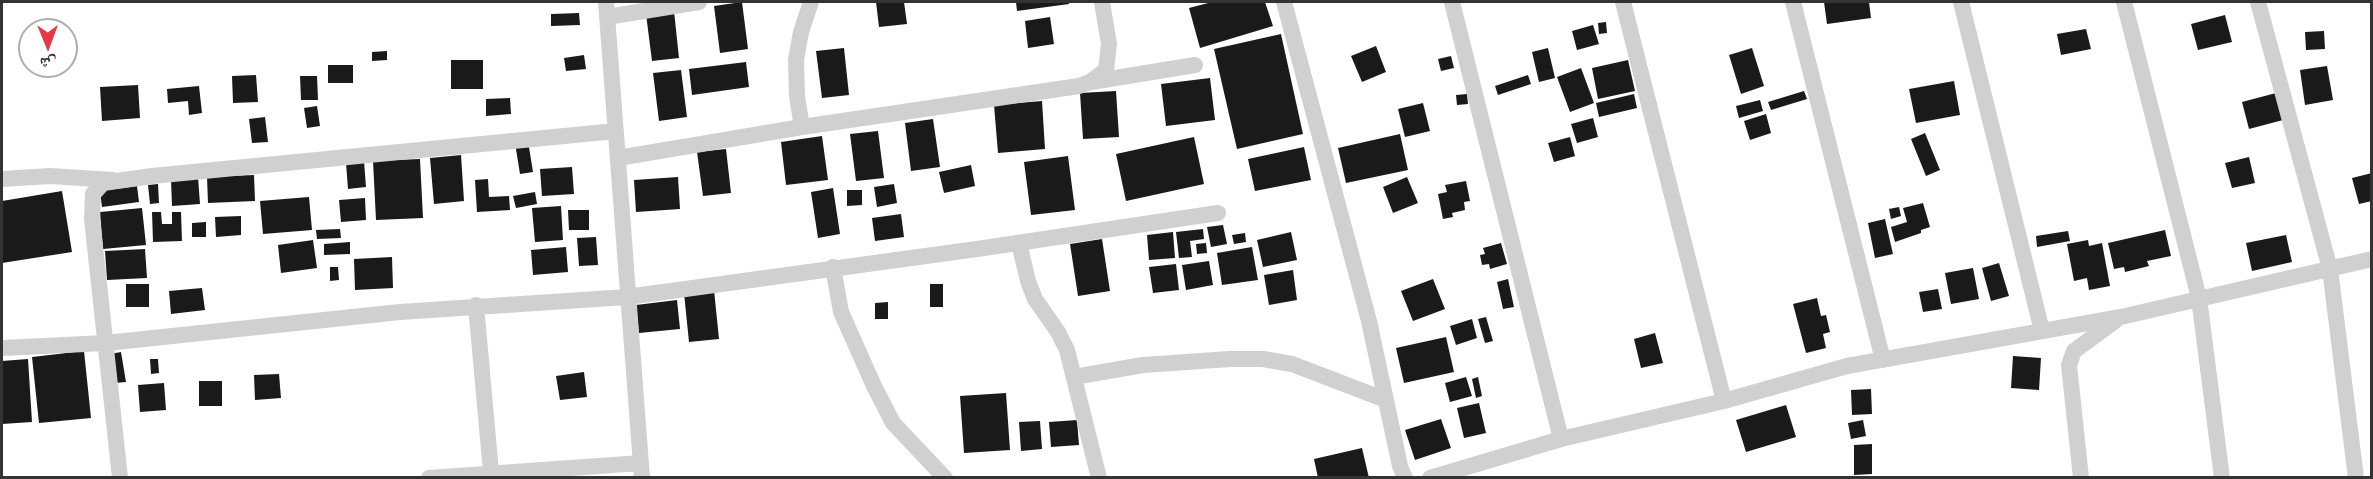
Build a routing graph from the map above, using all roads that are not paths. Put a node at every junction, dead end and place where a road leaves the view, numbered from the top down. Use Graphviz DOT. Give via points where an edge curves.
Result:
graph roads {
  1 [pos="699,2"];
  2 [pos="811,2"];
  3 [pos="1102,2"];
  4 [pos="1284,2"];
  5 [pos="1452,2"];
  6 [pos="1623,2"];
  7 [pos="1793,2"];
  8 [pos="1961,2"];
  9 [pos="2124,2"];
  10 [pos="2258,2"];
  11 [pos="606,9"];
  12 [pos="1195,65"];
  13 [pos="1090,82"];
  14 [pos="802,127"];
  15 [pos="616,131"];
  16 [pos="618,158"];
  17 [pos="2,179"];
  18 [pos="117,181"];
  19 [pos="1218,213"];
  20 [pos="1019,243"];
  21 [pos="2372,259"];
  22 [pos="833,267"];
  23 [pos="2330,269"];
  24 [pos="627,297"];
  25 [pos="2199,298"];
  26 [pos="476,305"];
  27 [pos="2121,317"];
  28 [pos="2042,331"];
  29 [pos="106,343"];
  30 [pos="2,348"];
  31 [pos="1883,360"];
  32 [pos="1074,377"];
  33 [pos="1386,400"];
  34 [pos="1724,401"];
  35 [pos="1561,439"];
  36 [pos="641,470"];
  37 [pos="490,472"];
  38 [pos="120,477"];
  39 [pos="429,477"];
  40 [pos="945,477"];
  41 [pos="1099,477"];
  42 [pos="1405,477"];
  43 [pos="1430,477"];
  44 [pos="2081,477"];
  45 [pos="2222,477"];
  46 [pos="2356,477"];
  1 -- 11 [label="street"];
  2 -- 14 [label="street" via="796,60"];
  3 -- 13 [label="street" via="1108,60 1106,70"];
  4 -- 33 [label="street" via="1369,321"];
  5 -- 35 [label="street"];
  6 -- 34 [label="street"];
  7 -- 31 [label="street"];
  8 -- 28 [label="street"];
  9 -- 25 [label="street"];
  10 -- 23 [label="street"];
  11 -- 15 [label="street"];
  12 -- 13 [label="street"];
  13 -- 14 [label="street"];
  14 -- 16 [label="street"];
  15 -- 16 [label="street"];
  15 -- 18 [label="street"];
  16 -- 24 [label="street"];
  17 -- 18 [label="street" via="50,176"];
  18 -- 29 [label="street" via="97,188 92,208"];
  19 -- 20 [label="street"];
  20 -- 22 [label="street"];
  20 -- 32 [label="street" via="1035,299 1067,350"];
  21 -- 23 [label="street"];
  22 -- 24 [label="street"];
  22 -- 40 [label="street" via="841,312 893,423"];
  23 -- 25 [label="street"];
  23 -- 46 [label="street"];
  24 -- 26 [label="street"];
  24 -- 36 [label="street"];
  25 -- 27 [label="street"];
  25 -- 45 [label="street"];
  26 -- 29 [label="street"];
  26 -- 37 [label="street"];
  27 -- 28 [label="street"];
  27 -- 44 [label="street" via="2074,351 2069,365"];
  28 -- 31 [label="street"];
  29 -- 30 [label="street"];
  29 -- 38 [label="street"];
  31 -- 34 [label="street" via="1847,366"];
  32 -- 33 [label="street" via="1143,365 1263,359 1292,364"];
  32 -- 41 [label="street"];
  33 -- 42 [label="street"];
  34 -- 35 [label="street"];
  35 -- 43 [label="street"];
  36 -- 37 [label="street"];
  37 -- 39 [label="street"];
}
